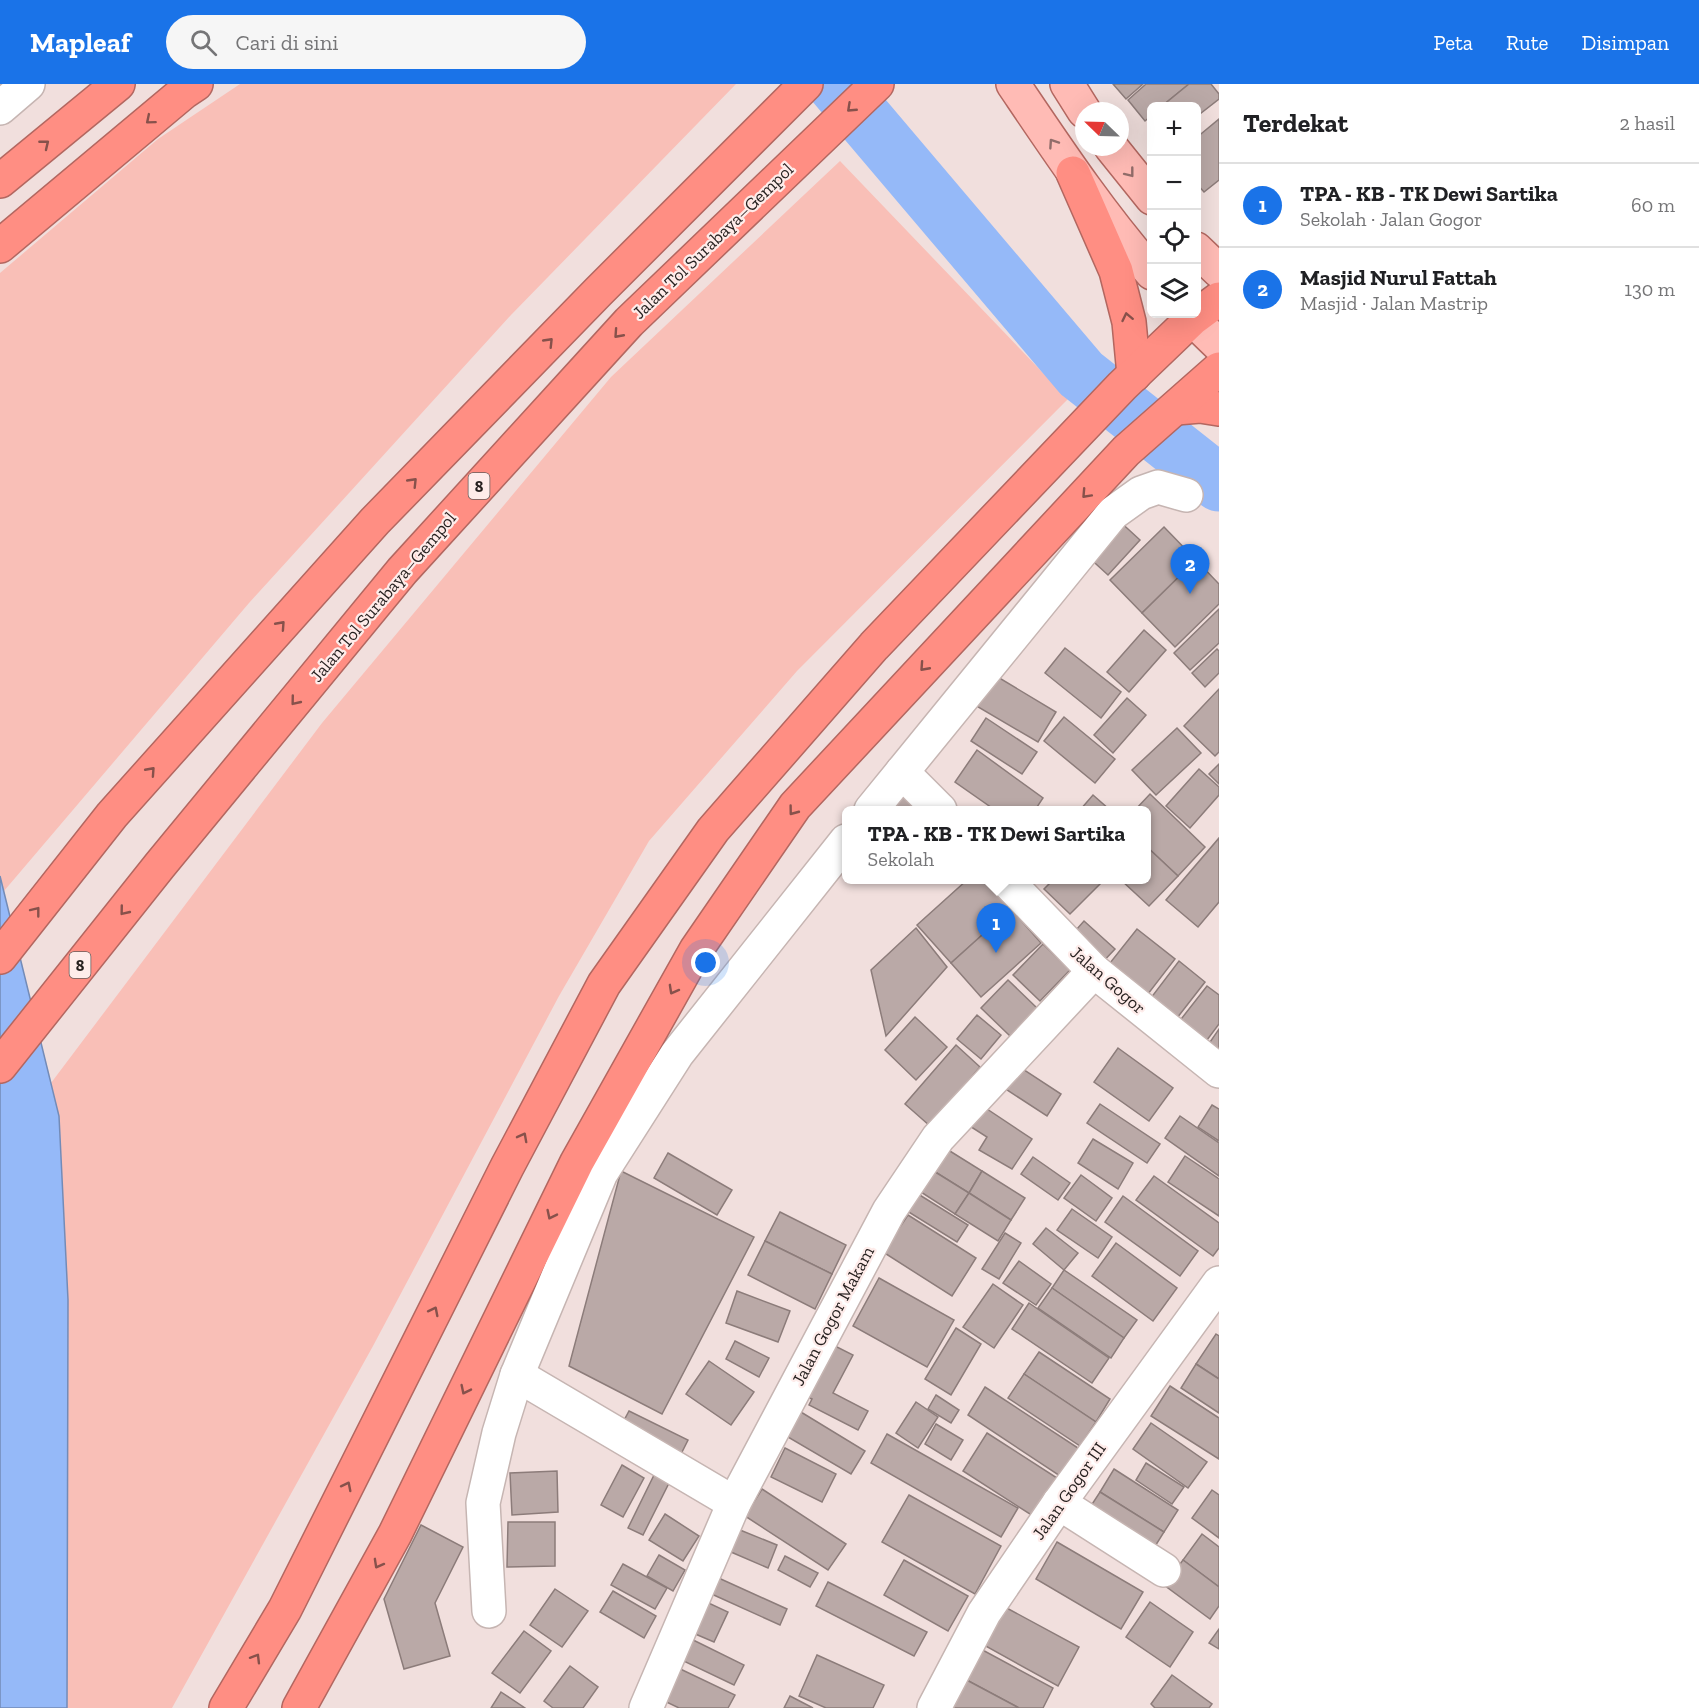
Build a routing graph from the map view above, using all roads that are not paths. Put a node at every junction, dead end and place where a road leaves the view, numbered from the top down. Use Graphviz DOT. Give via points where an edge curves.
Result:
graph roads {
  1 [pos="28,84"];
  2 [pos="118,84"];
  3 [pos="196,84"];
  4 [pos="877,84"];
  5 [pos="1013,84"];
  6 [pos="1067,84"];
  7 [pos="799,90"];
  8 [pos="1078,102"];
  9 [pos="0,108"];
  10 [pos="1118,156"];
  11 [pos="1073,173"];
  12 [pos="0,181"];
  13 [pos="1147,192"];
  14 [pos="0,246"];
  15 [pos="1201,253"];
  16 [pos="1147,267"];
  17 [pos="1219,271"];
  18 [pos="1219,299"];
  19 [pos="1201,309"];
  20 [pos="1187,318"];
  21 [pos="1191,318"];
  22 [pos="1219,345"];
  23 [pos="1219,369"];
  24 [pos="1128,380"];
  25 [pos="1219,408"];
  26 [pos="1170,414"];
  27 [pos="1186,495"];
  28 [pos="913,604"];
  29 [pos="949,639"];
  30 [pos="983,673"];
  31 [pos="902,771"];
  32 [pos="874,806"];
  33 [pos="936,806"];
  34 [pos="842,846"];
  35 [pos="1011,884"];
  36 [pos="0,957"];
  37 [pos="1094,971"];
  38 [pos="0,1066"];
  39 [pos="1219,1071"];
  40 [pos="1219,1283"];
  41 [pos="517,1375"];
  42 [pos="734,1503"];
  43 [pos="1059,1503"];
  44 [pos="1164,1570"];
  45 [pos="489,1611"];
  46 [pos="226,1708"];
  47 [pos="298,1708"];
  48 [pos="646,1708"];
  49 [pos="934,1708"];
  1 -- 9 [label="street"];
  12 -- 2 [label="highway, one-way"];
  3 -- 14 [label="highway, one-way"];
  4 -- 38 [label="highway, Jalan Tol Surabaya–Gempol / 8, one-way" via="629,322 409,562"];
  11 -- 5 [label="main road, one-way"];
  6 -- 8 [label="main road"];
  36 -- 7 [label="highway, one-way" via="112,815 375,520"];
  10 -- 13 [label="main road, one-way"];
  11 -- 16 [label="main road"];
  24 -- 11 [label="highway, one-way" via="1129,322 1116,271"];
  15 -- 17 [label="main road"];
  18 -- 19 [label="highway"];
  20 -- 24 [label="highway"];
  21 -- 22 [label="main road"];
  23 -- 26 [label="highway"];
  24 -- 28 [label="highway"];
  25 -- 26 [label="highway" via="1200,406"];
  26 -- 29 [label="highway, one-way" via="1126,451"];
  27 -- 30 [label="street" via="1158,487 1141,493 1113,513"];
  28 -- 29 [label="highway"];
  46 -- 28 [label="highway, one-way" via="285,1609 507,1167 604,984 713,830"];
  29 -- 30 [label="street"];
  29 -- 47 [label="highway, one-way" via="795,806 696,950 577,1162 395,1534"];
  30 -- 31 [label="street"];
  31 -- 32 [label="street"];
  31 -- 33 [label="street"];
  34 -- 41 [label="street" via="677,1054 602,1173"];
  35 -- 37 [label="street, Jalan Gogor"];
  37 -- 39 [label="street, Jalan Gogor"];
  37 -- 42 [label="street, Jalan Gogor Makam" via="938,1138 889,1211"];
  40 -- 43 [label="street, Jalan Gogor III"];
  41 -- 42 [label="street"];
  41 -- 45 [label="street" via="483,1503"];
  42 -- 48 [label="street, Jalan Gogor Makam"];
  43 -- 44 [label="street"];
  43 -- 49 [label="street, Jalan Gogor III" via="984,1613"];
}
